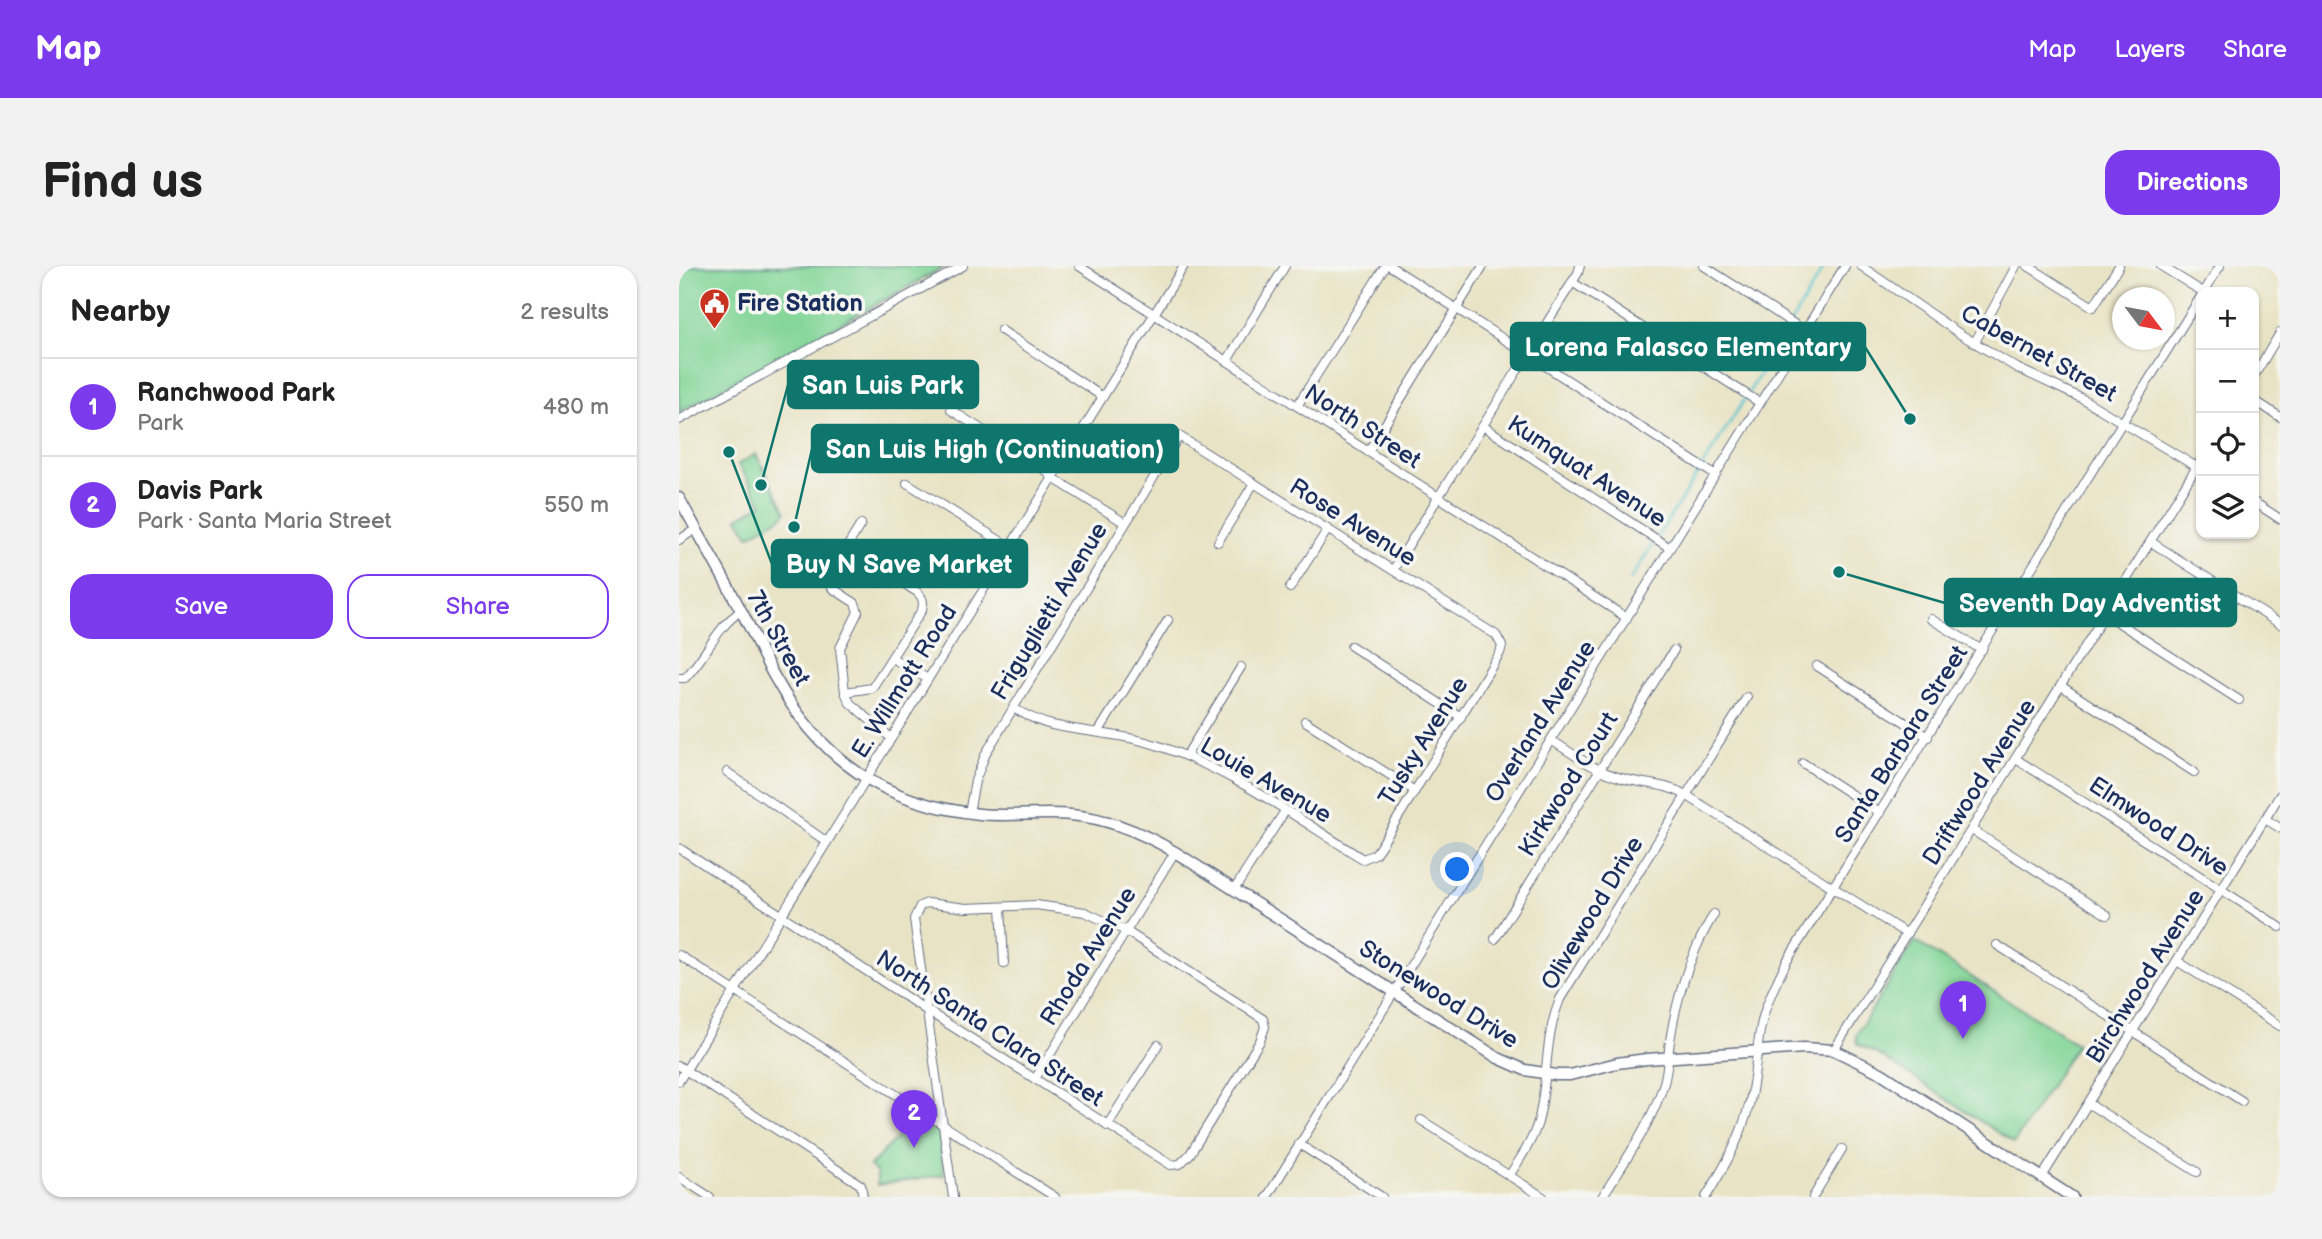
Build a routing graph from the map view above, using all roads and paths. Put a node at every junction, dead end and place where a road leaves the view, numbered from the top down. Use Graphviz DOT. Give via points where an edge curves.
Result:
graph roads {
  1 [pos="963,266"];
  2 [pos="1079,266"];
  3 [pos="1184,266"];
  4 [pos="1285,266"];
  5 [pos="1387,266"];
  6 [pos="1483,266"];
  7 [pos="1580,266"];
  8 [pos="1704,266"];
  9 [pos="1845,266"];
  10 [pos="1861,266"];
  11 [pos="2016,266"];
  12 [pos="2028,266"];
  13 [pos="2119,266"];
  14 [pos="2161,266"];
  15 [pos="2220,266"];
  16 [pos="1571,282"];
  17 [pos="2207,287"];
  18 [pos="2196,289"];
  19 [pos="2196,305"];
  20 [pos="1457,309"];
  21 [pos="1154,314"];
  22 [pos="1002,330"];
  23 [pos="1805,331"];
  24 [pos="2280,333"];
  25 [pos="1975,342"];
  26 [pos="1527,354"];
  27 [pos="1227,361"];
  28 [pos="2259,368"];
  29 [pos="1103,397"];
  30 [pos="1760,403"];
  31 [pos="2259,403"];
  32 [pos="1297,406"];
  33 [pos="951,410"];
  34 [pos="2280,417"];
  35 [pos="679,420"];
  36 [pos="2123,422"];
  37 [pos="1483,426"];
  38 [pos="1179,436"];
  39 [pos="1368,452"];
  40 [pos="2196,464"];
  41 [pos="2196,472"];
  42 [pos="1715,475"];
  43 [pos="1053,478"];
  44 [pos="907,483"];
  45 [pos="1254,483"];
  46 [pos="1439,497"];
  47 [pos="679,498"];
  48 [pos="2259,505"];
  49 [pos="2280,519"];
  50 [pos="1125,523"];
  51 [pos="861,524"];
  52 [pos="1328,529"];
  53 [pos="696,530"];
  54 [pos="2153,538"];
  55 [pos="679,540"];
  56 [pos="1218,542"];
  57 [pos="847,547"];
  58 [pos="1010,547"];
  59 [pos="1670,548"];
  60 [pos="1393,570"];
  61 [pos="1290,588"];
  62 [pos="741,611"];
  63 [pos="2105,614"];
  64 [pos="1626,618"];
  65 [pos="1931,619"];
  66 [pos="1168,620"];
  67 [pos="2280,624"];
  68 [pos="1351,646"];
  69 [pos="1502,646"];
  70 [pos="1674,650"];
  71 [pos="1982,650"];
  72 [pos="892,658"];
  73 [pos="1817,666"];
  74 [pos="1241,667"];
  75 [pos="679,678"];
  76 [pos="928,679"];
  77 [pos="2061,686"];
  78 [pos="845,692"];
  79 [pos="1747,697"];
  80 [pos="2239,699"];
  81 [pos="1013,708"];
  82 [pos="1461,717"];
  83 [pos="1305,721"];
  84 [pos="1100,731"];
  85 [pos="1928,737"];
  86 [pos="891,738"];
  87 [pos="1551,740"];
  88 [pos="1187,756"];
  89 [pos="2016,759"];
  90 [pos="1803,763"];
  91 [pos="1599,770"];
  92 [pos="727,772"];
  93 [pos="2194,772"];
  94 [pos="866,779"];
  95 [pos="1415,791"];
  96 [pos="1686,795"];
  97 [pos="2280,795"];
  98 [pos="1285,811"];
  99 [pos="969,813"];
  100 [pos="1880,813"];
  101 [pos="2265,819"];
  102 [pos="2280,828"];
  103 [pos="1972,830"];
  104 [pos="827,842"];
  105 [pos="679,848"];
  106 [pos="1175,852"];
  107 [pos="1375,854"];
  108 [pos="1835,887"];
  109 [pos="2221,889"];
  110 [pos="1234,890"];
  111 [pos="1002,907"];
  112 [pos="1714,914"];
  113 [pos="2107,915"];
  114 [pos="781,916"];
  115 [pos="2280,927"];
  116 [pos="1126,931"];
  117 [pos="1907,934"];
  118 [pos="1495,939"];
  119 [pos="1997,945"];
  120 [pos="679,955"];
  121 [pos="2177,961"];
  122 [pos="1004,963"];
  123 [pos="735,991"];
  124 [pos="1394,991"];
  125 [pos="926,1010"];
  126 [pos="2280,1026"];
  127 [pos="2133,1032"];
  128 [pos="1159,1045"];
  129 [pos="1834,1050"];
  130 [pos="1758,1052"];
  131 [pos="1669,1058"];
  132 [pos="682,1068"];
  133 [pos="1545,1075"];
  134 [pos="1035,1079"];
  135 [pos="679,1081"];
  136 [pos="2242,1101"];
  137 [pos="2089,1104"];
  138 [pos="1421,1120"];
  139 [pos="943,1125"];
  140 [pos="1107,1126"];
  141 [pos="1300,1144"];
  142 [pos="1842,1149"];
  143 [pos="2197,1172"];
  144 [pos="1509,1176"];
  145 [pos="679,1177"];
  146 [pos="2042,1177"];
  147 [pos="1379,1196"];
  148 [pos="710,1197"];
  149 [pos="863,1197"];
  150 [pos="953,1197"];
  151 [pos="1055,1197"];
  152 [pos="1267,1197"];
  153 [pos="1543,1197"];
  154 [pos="1602,1197"];
  155 [pos="1706,1197"];
  156 [pos="1813,1197"];
  157 [pos="2072,1197"];
  1 -- 35 [label="street"];
  2 -- 21 [label="street, North Street"];
  3 -- 21 [label="street, E. Willmott Road"];
  4 -- 27 [label="street"];
  5 -- 20 [label="street"];
  5 -- 32 [label="street"];
  6 -- 20 [label="street"];
  7 -- 16 [label="street"];
  8 -- 23 [label="street"];
  9 -- 23 [label="street, Overland Avenue"];
  10 -- 25 [label="street, Cabernet Street"];
  11 -- 25 [label="street"];
  12 -- 13 [label="street" via="2093,307"];
  14 -- 18 [label="street"];
  15 -- 17 [label="street, Santa Barbara Street"];
  16 -- 26 [label="street"];
  16 -- 30 [label="street"];
  19 -- 36 [label="street, Santa Barbara Street"];
  20 -- 26 [label="street"];
  20 -- 39 [label="street"];
  21 -- 27 [label="street, North Street"];
  21 -- 29 [label="street, E. Willmott Road"];
  22 -- 29 [label="street"];
  23 -- 30 [label="street, Overland Avenue"];
  24 -- 28 [label="street"];
  25 -- 36 [label="street, Cabernet Street"];
  26 -- 37 [label="street"];
  26 -- 42 [label="street"];
  27 -- 32 [label="street, North Street"];
  29 -- 43 [label="street, E. Willmott Road"];
  30 -- 42 [label="street, Overland Avenue"];
  31 -- 34 [label="street"];
  32 -- 39 [label="street, North Street"];
  33 -- 43 [label="street"];
  36 -- 40 [label="street, Cabernet Street"];
  36 -- 71 [label="street, Santa Barbara Street"];
  37 -- 46 [label="street"];
  37 -- 59 [label="street, Kumquat Avenue"];
  38 -- 45 [label="street, Rose Avenue"];
  38 -- 50 [label="street, Friguglietti Avenue"];
  39 -- 46 [label="street, North Street"];
  41 -- 54 [label="street, Driftwood Avenue"];
  42 -- 59 [label="street, Overland Avenue"];
  43 -- 50 [label="street"];
  43 -- 58 [label="street, E. Willmott Road"];
  44 -- 58 [label="street"];
  45 -- 52 [label="street, Rose Avenue"];
  45 -- 56 [label="street"];
  46 -- 60 [label="street"];
  46 -- 64 [label="street, North Street"];
  47 -- 53 [label="street, 7th Street"];
  48 -- 49 [label="street"];
  50 -- 81 [label="street, Friguglietti Avenue"];
  51 -- 57 [label="street"];
  52 -- 60 [label="street, Rose Avenue"];
  52 -- 61 [label="street"];
  53 -- 55 [label="street"];
  53 -- 62 [label="street, 7th Street"];
  54 -- 63 [label="street, Driftwood Avenue"];
  54 -- 67 [label="street"];
  57 -- 72 [label="street" via="923,599 922,610"];
  57 -- 78 [label="street" via="829,576 832,588 855,603 858,612 840,648"];
  58 -- 76 [label="street, E. Willmott Road"];
  59 -- 64 [label="street, Overland Avenue"];
  60 -- 69 [label="street, Rose Avenue" via="1496,635"];
  62 -- 75 [label="street" via="725,622 695,668"];
  62 -- 94 [label="street, 7th Street" via="800,716 827,747"];
  63 -- 77 [label="street, Driftwood Avenue"];
  63 -- 80 [label="street"];
  64 -- 87 [label="street, Overland Avenue"];
  65 -- 71 [label="street"];
  66 -- 84 [label="street"];
  68 -- 82 [label="street"];
  69 -- 82 [label="street, Tusky Avenue"];
  70 -- 91 [label="street, Kirkwood Court"];
  71 -- 85 [label="street, Santa Barbara Street"];
  72 -- 76 [label="street"];
  72 -- 78 [label="street" via="872,688"];
  73 -- 85 [label="street"];
  74 -- 88 [label="street"];
  76 -- 86 [label="street, E. Willmott Road"];
  77 -- 89 [label="street, Driftwood Avenue"];
  77 -- 93 [label="street"];
  78 -- 86 [label="street" via="851,703"];
  79 -- 96 [label="street, Olivewood Drive"];
  81 -- 84 [label="street, Louie Avenue" via="1052,725"];
  81 -- 99 [label="street, Friguglietti Avenue" via="982,759"];
  82 -- 95 [label="street, Tusky Avenue"];
  83 -- 95 [label="street"];
  84 -- 88 [label="street, Louie Avenue"];
  85 -- 100 [label="street, Santa Barbara Street"];
  86 -- 94 [label="street, E. Willmott Road"];
  87 -- 91 [label="street"];
  87 -- 124 [label="street, Overland Avenue"];
  88 -- 98 [label="street, Louie Avenue" via="1245,784"];
  89 -- 103 [label="street, Driftwood Avenue"];
  89 -- 109 [label="street, Elmwood Drive"];
  90 -- 100 [label="street"];
  91 -- 96 [label="street" via="1663,784"];
  91 -- 118 [label="street, Kirkwood Court"];
  92 -- 104 [label="street"];
  94 -- 99 [label="street, Stonewood Drive" via="916,802"];
  94 -- 104 [label="street, E. Willmott Road"];
  95 -- 107 [label="street, Tusky Avenue"];
  96 -- 108 [label="street"];
  96 -- 133 [label="street, Olivewood Drive" via="1560,999 1548,1040"];
  97 -- 101 [label="street, Birchwood Avenue"];
  98 -- 107 [label="street, Louie Avenue" via="1363,859"];
  98 -- 110 [label="street"];
  99 -- 106 [label="street, Stonewood Drive" via="1095,818 1136,831"];
  100 -- 108 [label="street, Santa Barbara Street"];
  101 -- 102 [label="street"];
  101 -- 109 [label="street, Birchwood Avenue"];
  103 -- 113 [label="street"];
  103 -- 117 [label="street, Driftwood Avenue"];
  104 -- 114 [label="street, E. Willmott Road"];
  105 -- 114 [label="street, North Santa Clara Street"];
  106 -- 110 [label="street, Stonewood Drive"];
  106 -- 116 [label="street, Rhoda Avenue"];
  108 -- 117 [label="street"];
  108 -- 130 [label="street, Santa Barbara Street" via="1775,984 1761,1024"];
  109 -- 115 [label="street, Elmwood Drive"];
  109 -- 121 [label="street, Birchwood Avenue"];
  110 -- 124 [label="street, Stonewood Drive"];
  111 -- 116 [label="street" via="1060,907 1094,915"];
  111 -- 122 [label="street"];
  111 -- 125 [label="street" via="920,906 914,919"];
  112 -- 131 [label="street" via="1682,984"];
  114 -- 123 [label="street, E. Willmott Road"];
  114 -- 125 [label="street, North Santa Clara Street"];
  116 -- 134 [label="street, Rhoda Avenue"];
  116 -- 140 [label="street, North Santa Clara Street" via="1263,1019 1265,1027 1181,1164 1164,1162"];
  117 -- 129 [label="street, Driftwood Avenue"];
  119 -- 127 [label="street"];
  120 -- 123 [label="street"];
  121 -- 126 [label="street"];
  121 -- 127 [label="street, Birchwood Avenue"];
  123 -- 132 [label="street, E. Willmott Road"];
  123 -- 139 [label="street"];
  124 -- 133 [label="street, Stonewood Drive" via="1507,1063"];
  124 -- 141 [label="street, Overland Avenue"];
  125 -- 134 [label="street, North Santa Clara Street"];
  125 -- 139 [label="street"];
  127 -- 136 [label="street"];
  127 -- 137 [label="street, Birchwood Avenue"];
  128 -- 140 [label="street"];
  129 -- 130 [label="street, Stonewood Drive"];
  129 -- 146 [label="street, Stonewood Drive" via="1881,1073"];
  130 -- 131 [label="street, Stonewood Drive"];
  130 -- 155 [label="street, Santa Barbara Street" via="1741,1132"];
  131 -- 133 [label="street, Stonewood Drive"];
  131 -- 154 [label="street" via="1649,1121"];
  132 -- 135 [label="street, E. Willmott Road"];
  132 -- 149 [label="street" via="862,1185"];
  133 -- 144 [label="street, Olivewood Drive" via="1537,1124"];
  134 -- 140 [label="street, North Santa Clara Street"];
  137 -- 143 [label="street"];
  137 -- 146 [label="street, Birchwood Avenue"];
  138 -- 144 [label="street"];
  139 -- 150 [label="street"];
  139 -- 151 [label="street"];
  141 -- 147 [label="street"];
  141 -- 152 [label="street, Overland Avenue"];
  142 -- 156 [label="street"];
  144 -- 153 [label="street"];
  145 -- 148 [label="street"];
  146 -- 157 [label="street, Stonewood Drive"];
}
